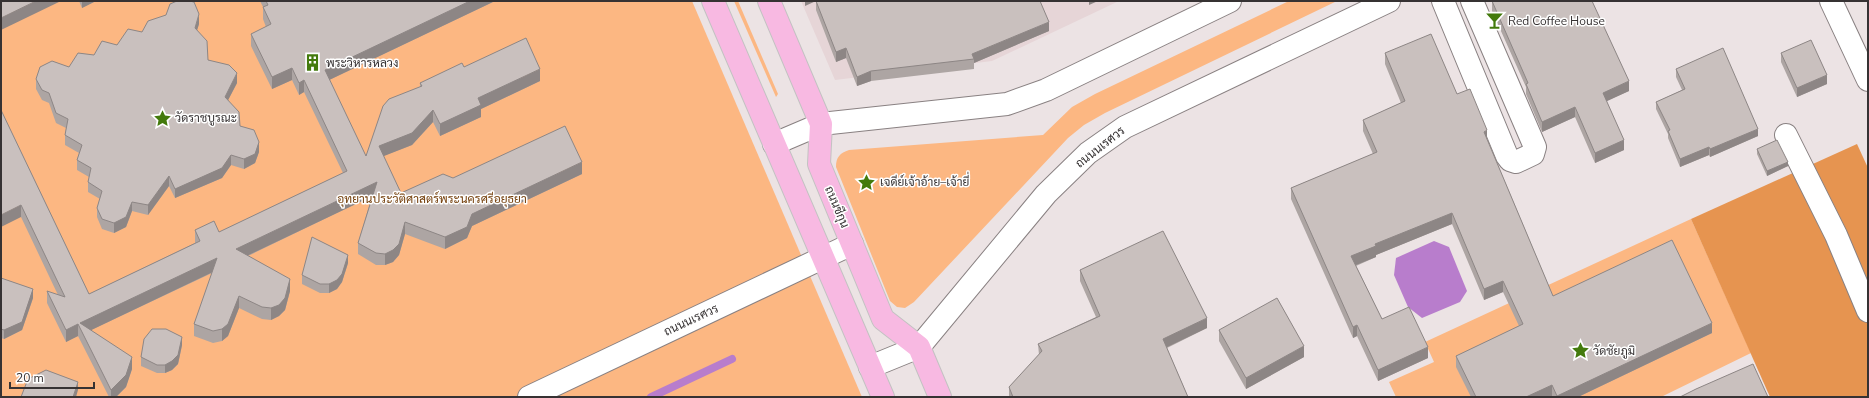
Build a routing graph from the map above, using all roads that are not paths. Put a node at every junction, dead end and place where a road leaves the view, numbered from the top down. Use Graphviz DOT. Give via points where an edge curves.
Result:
graph roads {
  1 [pos="713,1"];
  2 [pos="769,1"];
  3 [pos="1230,1"];
  4 [pos="1389,1"];
  5 [pos="1443,1"];
  6 [pos="1472,1"];
  7 [pos="1831,1"];
  8 [pos="1868,80"];
  9 [pos="821,124"];
  10 [pos="1786,135"];
  11 [pos="774,144"];
  12 [pos="852,244"];
  13 [pos="823,258"];
  14 [pos="1868,311"];
  15 [pos="919,347"];
  16 [pos="870,367"];
  17 [pos="529,397"];
  18 [pos="883,397"];
  19 [pos="940,397"];
  1 -- 11 [label="main road"];
  2 -- 9 [label="main road, ถนนชีกุน"];
  3 -- 9 [label="street" via="1046,90 1007,104"];
  4 -- 15 [label="street, ถนนนเรศวร" via="1125,127 1088,153 1046,194"];
  5 -- 6 [label="street" via="1507,156 1516,162 1533,154 1535,147"];
  7 -- 8 [label="street"];
  9 -- 11 [label="street"];
  9 -- 12 [label="main road, ถนนชีกุน" via="819,164"];
  10 -- 14 [label="street" via="1836,235"];
  11 -- 13 [label="main road"];
  12 -- 13 [label="street, ถนนนเรศวร"];
  12 -- 15 [label="main road, ถนนชีกุน" via="883,319"];
  13 -- 16 [label="main road"];
  13 -- 17 [label="street, ถนนนเรศวร"];
  15 -- 16 [label="street, ถนนนเรศวร"];
  15 -- 19 [label="main road, ถนนชีกุน"];
  16 -- 18 [label="main road"];
}
